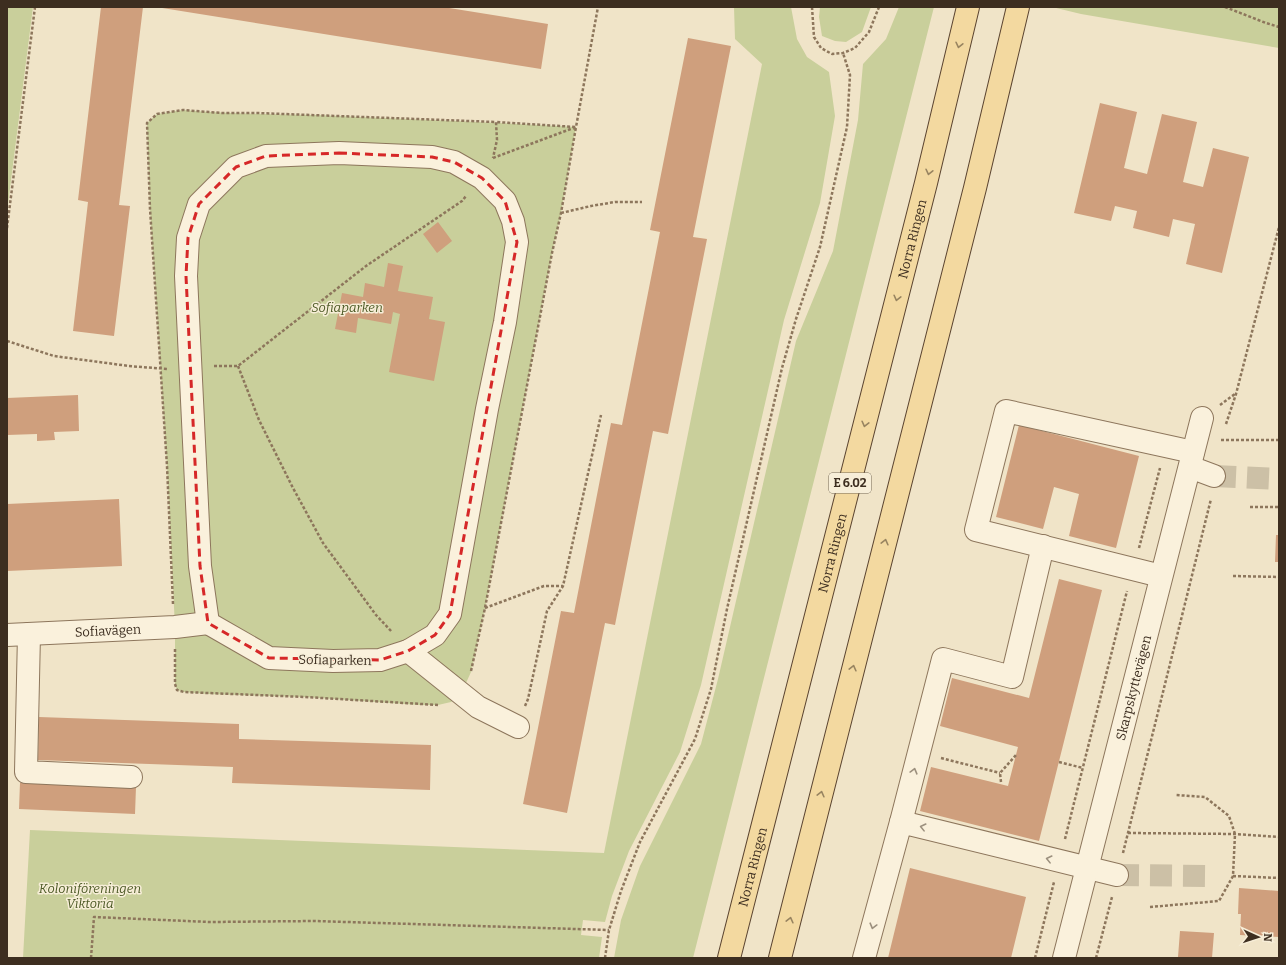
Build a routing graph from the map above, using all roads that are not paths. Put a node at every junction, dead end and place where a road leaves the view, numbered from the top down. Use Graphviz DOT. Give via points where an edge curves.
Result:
graph roads {
  1 [pos="968,7"];
  2 [pos="1018,7"];
  3 [pos="1202,418"];
  4 [pos="1191,460"];
  5 [pos="1214,476"];
  6 [pos="1043,546"];
  7 [pos="1161,576"];
  8 [pos="208,623"];
  9 [pos="29,634"];
  10 [pos="7,635"];
  11 [pos="408,651"];
  12 [pos="518,727"];
  13 [pos="131,777"];
  14 [pos="901,822"];
  15 [pos="1087,868"];
  16 [pos="1117,875"];
  17 [pos="729,958"];
  18 [pos="780,958"];
  19 [pos="864,958"];
  20 [pos="1064,958"];
  1 -- 17 [label="main road, Norra Ringen / E 6.02, one-way" via="926,183"];
  18 -- 2 [label="main road, one-way" via="975,188"];
  3 -- 4 [label="street, Skarpskyttevägen"];
  4 -- 5 [label="street"];
  4 -- 6 [label="street" via="1006,411 976,530"];
  4 -- 7 [label="street, Skarpskyttevägen"];
  6 -- 7 [label="street"];
  14 -- 6 [label="street, one-way" via="943,659 1012,677"];
  7 -- 15 [label="street, Skarpskyttevägen"];
  8 -- 9 [label="street, Sofiavägen"];
  8 -- 11 [label="street, Sofiaparken" via="269,658 380,660"];
  8 -- 11 [label="street, Sofiaparken" via="200,566 186,276 188,238 199,204 236,167 266,156 339,153 432,157 454,162 482,178 505,201 513,221 517,242 505,322 450,614 435,635"];
  9 -- 10 [label="street, Sofiavägen"];
  9 -- 13 [label="street" via="26,772"];
  11 -- 12 [label="street" via="478,707"];
  15 -- 14 [label="street, one-way"];
  14 -- 19 [label="street, one-way"];
  15 -- 16 [label="street"];
  15 -- 20 [label="street, Skarpskyttevägen"];
}
